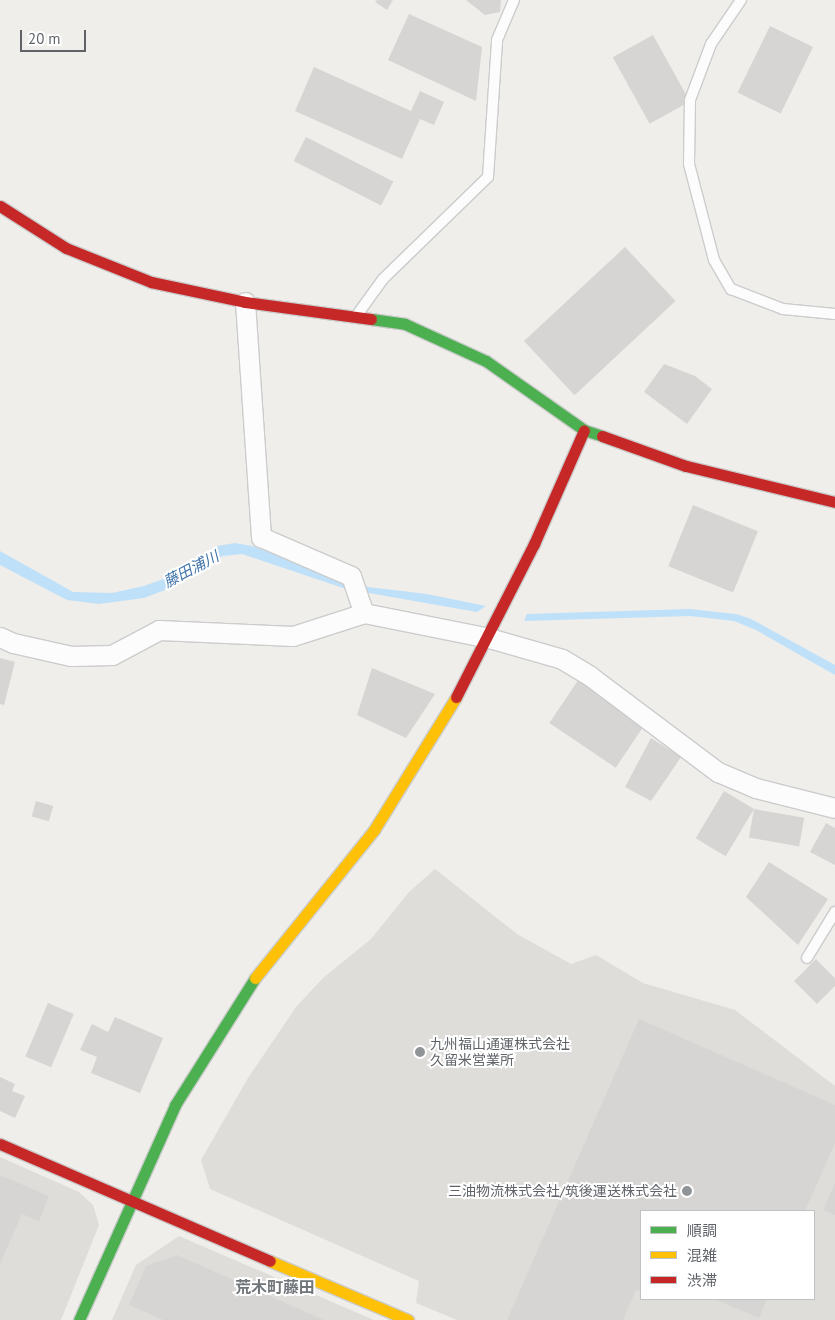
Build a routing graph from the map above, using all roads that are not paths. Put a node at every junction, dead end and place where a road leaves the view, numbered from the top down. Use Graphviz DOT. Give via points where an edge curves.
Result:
graph roads {
  1 [pos="514,0"];
  2 [pos="741,0"];
  3 [pos="0,206"];
  4 [pos="244,302"];
  5 [pos="835,314"];
  6 [pos="355,318"];
  7 [pos="584,430"];
  8 [pos="835,502"];
  9 [pos="362,605"];
  10 [pos="0,636"];
  11 [pos="489,638"];
  12 [pos="835,808"];
  13 [pos="835,912"];
  14 [pos="807,958"];
  15 [pos="0,1144"];
  16 [pos="130,1200"];
  17 [pos="79,1320"];
  18 [pos="408,1320"];
  1 -- 6 [label="lane" via="497,40 488,177 383,279"];
  2 -- 5 [label="lane" via="711,44 690,100 689,164 714,260 731,289 783,309"];
  3 -- 4 [label="street" via="66,248 151,282"];
  4 -- 6 [label="street"];
  4 -- 9 [label="street" via="261,537 351,576"];
  6 -- 7 [label="street" via="405,324 486,361"];
  7 -- 8 [label="street" via="686,466"];
  7 -- 11 [label="street"];
  9 -- 10 [label="street" via="293,636 159,630 112,655 71,656 13,643"];
  9 -- 11 [label="street"];
  11 -- 12 [label="street" via="562,659 590,676 718,772 756,788"];
  11 -- 16 [label="street" via="436,734 374,830 262,968 220,1028 175,1105"];
  13 -- 14 [label="lane"];
  15 -- 16 [label="street"];
  16 -- 17 [label="street"];
  16 -- 18 [label="street"];
}
